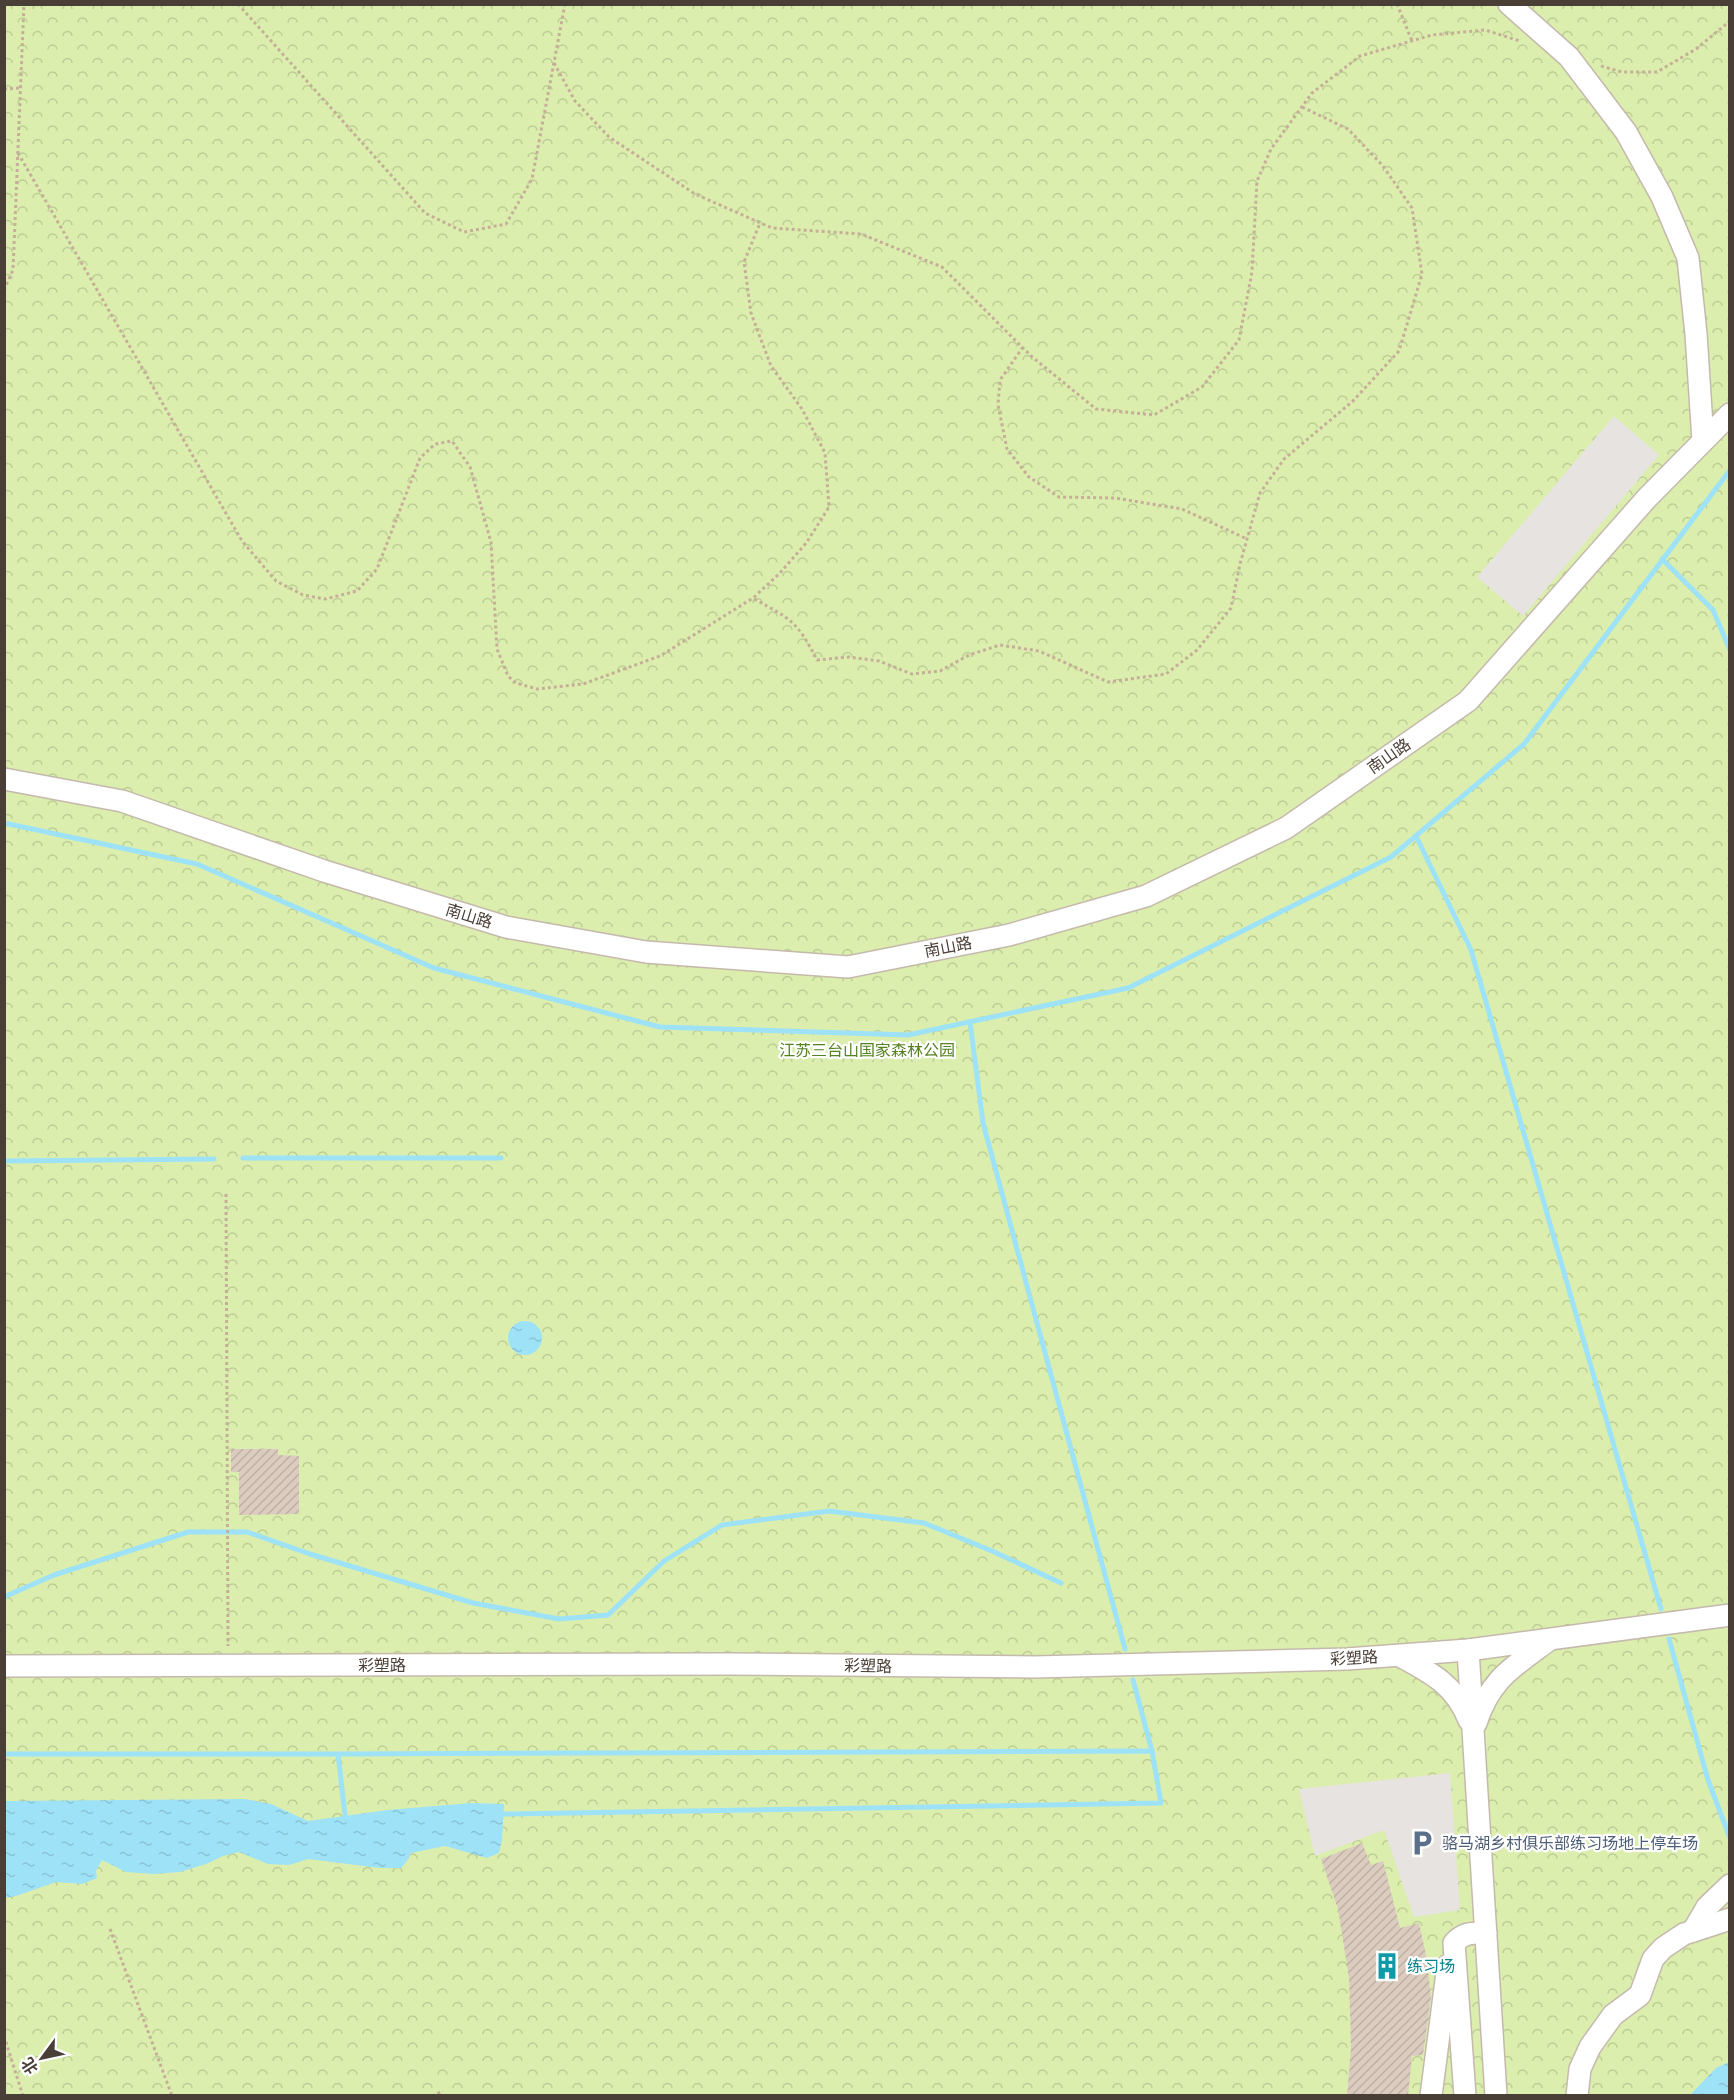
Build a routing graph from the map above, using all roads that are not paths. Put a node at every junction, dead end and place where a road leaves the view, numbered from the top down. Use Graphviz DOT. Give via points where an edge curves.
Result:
graph roads {
  1 [pos="1509,4"];
  2 [pos="1730,414"];
  3 [pos="1703,441"];
  4 [pos="4,779"];
  5 [pos="1730,1615"];
  6 [pos="1550,1640"];
  7 [pos="1468,1650"];
  8 [pos="1399,1655"];
  9 [pos="4,1666"];
  10 [pos="1473,1732"];
  11 [pos="1730,1885"];
  12 [pos="1730,1919"];
  13 [pos="1693,1931"];
  14 [pos="1486,1933"];
  15 [pos="1454,1943"];
  16 [pos="1431,2096"];
  17 [pos="1466,2096"];
  18 [pos="1496,2096"];
  19 [pos="1578,2096"];
  1 -- 3 [label="street" via="1569,57 1626,132 1662,197 1688,258"];
  2 -- 3 [label="street, 南山路"];
  3 -- 4 [label="street, 南山路" via="1647,498 1468,701 1286,828 1146,896 1009,936 848,967 646,952 506,927 324,871 123,801"];
  5 -- 6 [label="street, 彩塑路"];
  6 -- 7 [label="street, 彩塑路"];
  6 -- 10 [label="street" via="1492,1687"];
  7 -- 8 [label="street, 彩塑路"];
  7 -- 10 [label="street"];
  8 -- 9 [label="street, 彩塑路" via="1035,1667"];
  8 -- 10 [label="street" via="1428,1671 1455,1693"];
  10 -- 14 [label="street"];
  11 -- 13 [label="street" via="1707,1907"];
  12 -- 13 [label="street"];
  13 -- 19 [label="street" via="1663,1948 1653,1959 1640,1995 1613,2015 1602,2029 1580,2069"];
  14 -- 15 [label="street" via="1467,1933"];
  14 -- 18 [label="street"];
  15 -- 16 [label="street" via="1449,1955"];
  15 -- 17 [label="street"];
}
